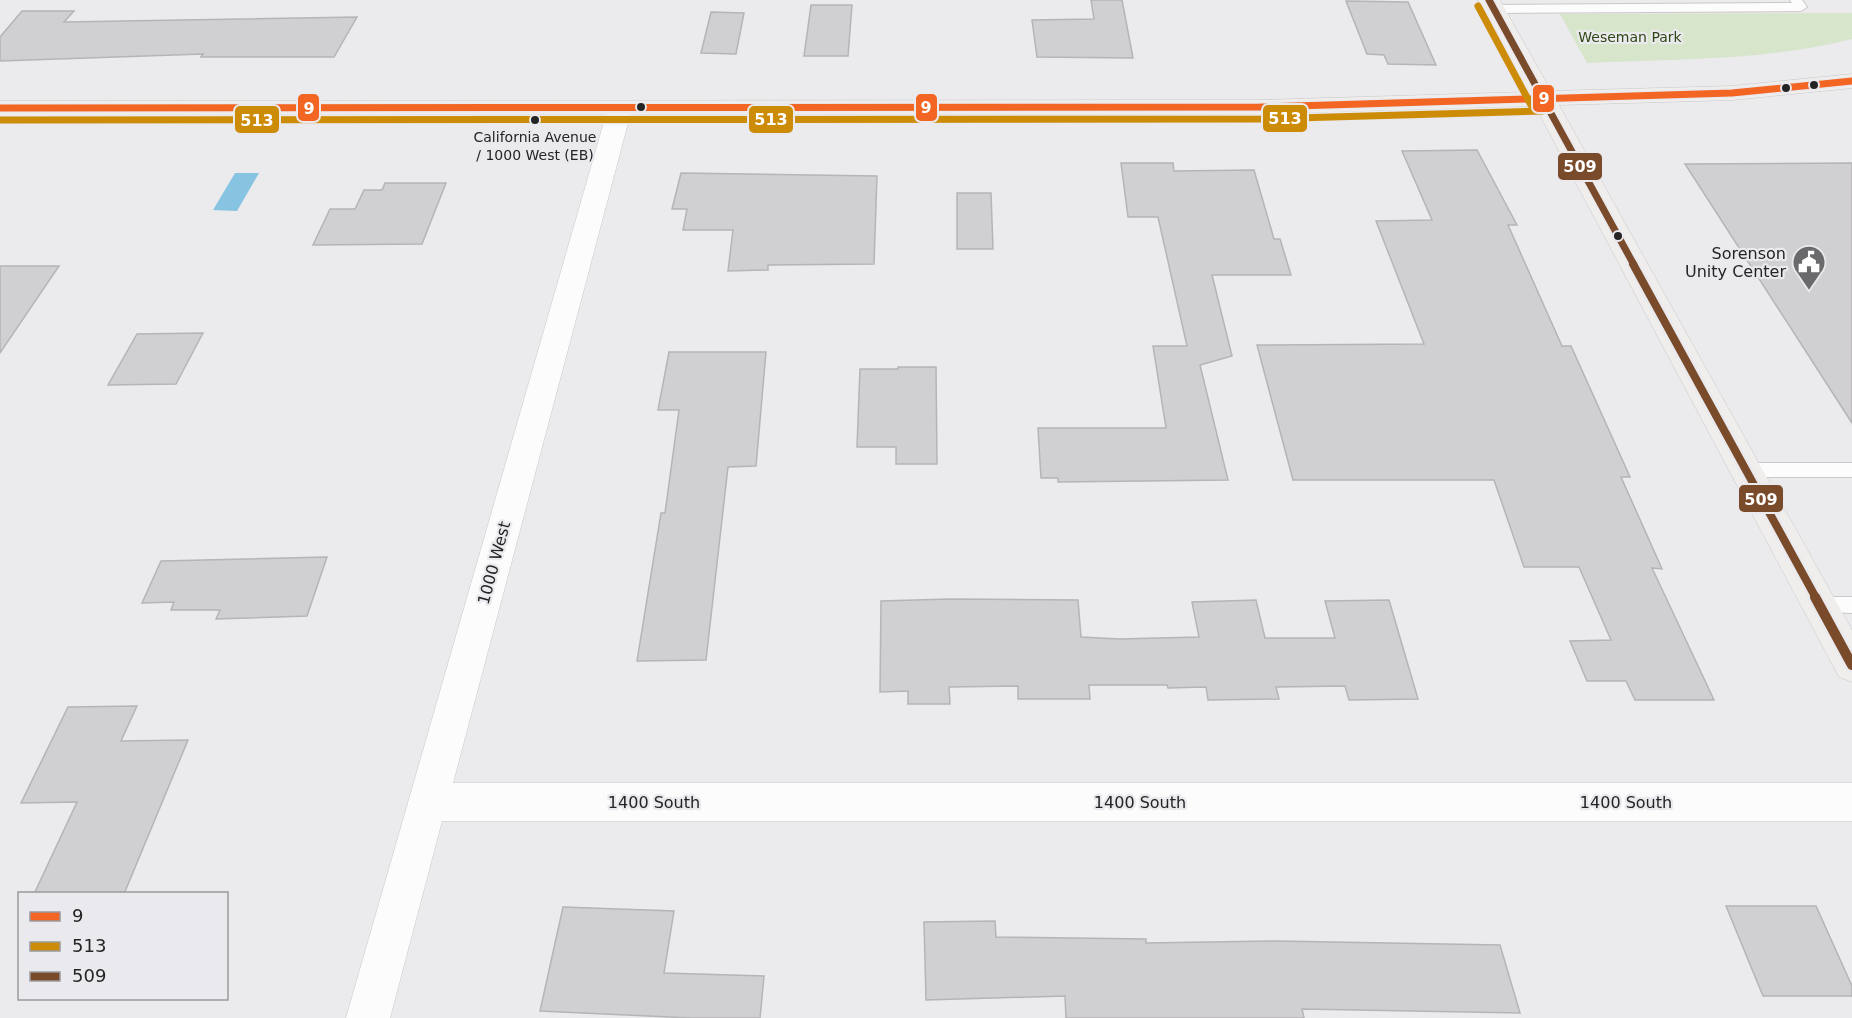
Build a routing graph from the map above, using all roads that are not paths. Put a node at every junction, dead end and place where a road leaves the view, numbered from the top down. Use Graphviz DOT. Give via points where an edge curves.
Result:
graph roads {
  1 [pos="1796,0"];
  2 [pos="1491,4"];
  3 [pos="1852,81"];
  4 [pos="1542,99"];
  5 [pos="0,108"];
  6 [pos="620,108"];
  7 [pos="1747,470"];
  8 [pos="1852,470"];
  9 [pos="1819,605"];
  10 [pos="1852,605"];
  11 [pos="1852,665"];
  12 [pos="428,802"];
  13 [pos="1852,802"];
  14 [pos="368,1018"];
  1 -- 2 [label="lane" via="1802,7"];
  2 -- 4 [label="main road"];
  3 -- 4 [label="main road" via="1732,93"];
  4 -- 6 [label="main road" via="1260,107"];
  4 -- 7 [label="main road"];
  5 -- 6 [label="main road"];
  6 -- 12 [label="street, 1000 West"];
  7 -- 8 [label="lane"];
  7 -- 9 [label="main road"];
  9 -- 10 [label="lane"];
  9 -- 11 [label="main road"];
  12 -- 13 [label="street, 1400 South"];
  12 -- 14 [label="street, 1000 West"];
}
